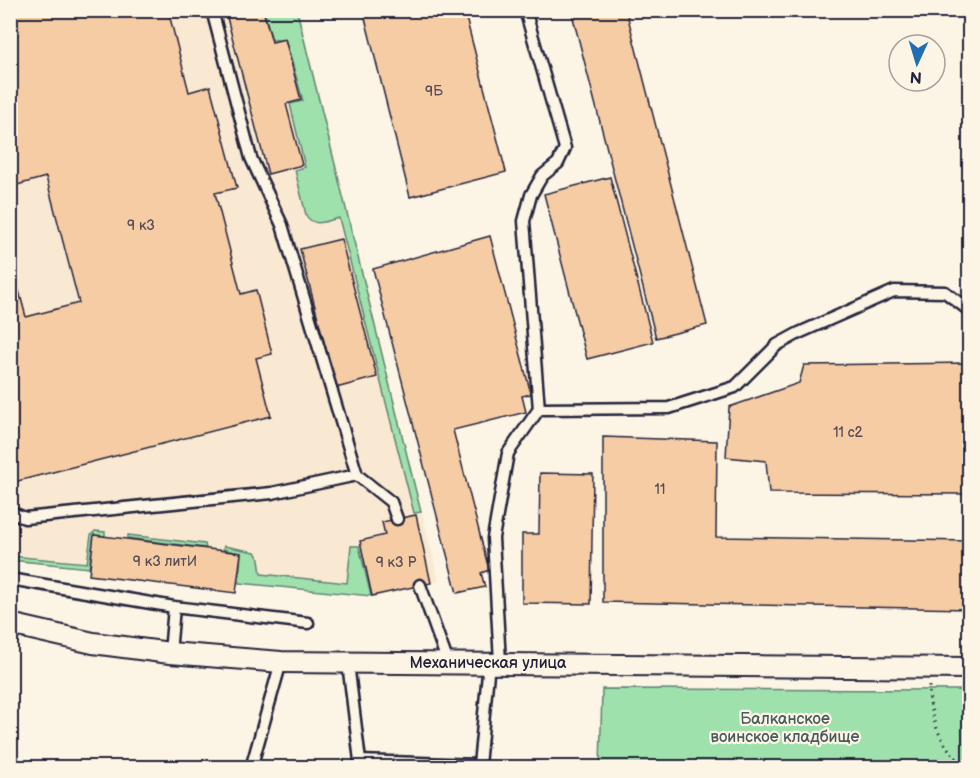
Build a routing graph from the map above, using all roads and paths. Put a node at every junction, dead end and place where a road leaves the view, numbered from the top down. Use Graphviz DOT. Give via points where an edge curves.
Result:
graph roads {
  1 [pos="212,10"];
  2 [pos="525,10"];
  3 [pos="969,311"];
  4 [pos="539,409"];
  5 [pos="357,475"];
  6 [pos="10,512"];
  7 [pos="397,519"];
  8 [pos="10,579"];
  9 [pos="420,585"];
  10 [pos="174,607"];
  11 [pos="308,623"];
  12 [pos="10,624"];
  13 [pos="170,653"];
  14 [pos="281,662"];
  15 [pos="495,662"];
  16 [pos="348,663"];
  17 [pos="448,663"];
  18 [pos="969,668"];
  19 [pos="929,678"];
  20 [pos="957,759"];
  21 [pos="251,768"];
  22 [pos="949,768"];
  23 [pos="968,768"];
  1 -- 5 [label="lane" via="251,158 282,225"];
  2 -- 4 [label="lane" via="565,148 558,163 542,176 531,195 524,220"];
  3 -- 4 [label="lane" via="945,292 894,291 777,345 735,387 669,408"];
  4 -- 15 [label="lane" via="508,453 493,538"];
  5 -- 6 [label="lane" via="272,493 25,518"];
  5 -- 7 [label="lane" via="391,502"];
  8 -- 10 [label="lane"];
  9 -- 17 [label="lane"];
  10 -- 11 [label="lane"];
  10 -- 13 [label="lane"];
  12 -- 13 [label="street, Механическая улица" via="93,643"];
  13 -- 14 [label="street, Механическая улица"];
  14 -- 16 [label="street, Механическая улица"];
  14 -- 21 [label="lane"];
  15 -- 16 [label="lane" via="480,765 360,761"];
  15 -- 17 [label="street, Механическая улица"];
  15 -- 18 [label="street, Механическая улица"];
  16 -- 17 [label="street, Механическая улица"];
  19 -- 20 [label="path" via="930,708 936,726"];
  20 -- 22 [label="path"];
  20 -- 23 [label="path"];
}
